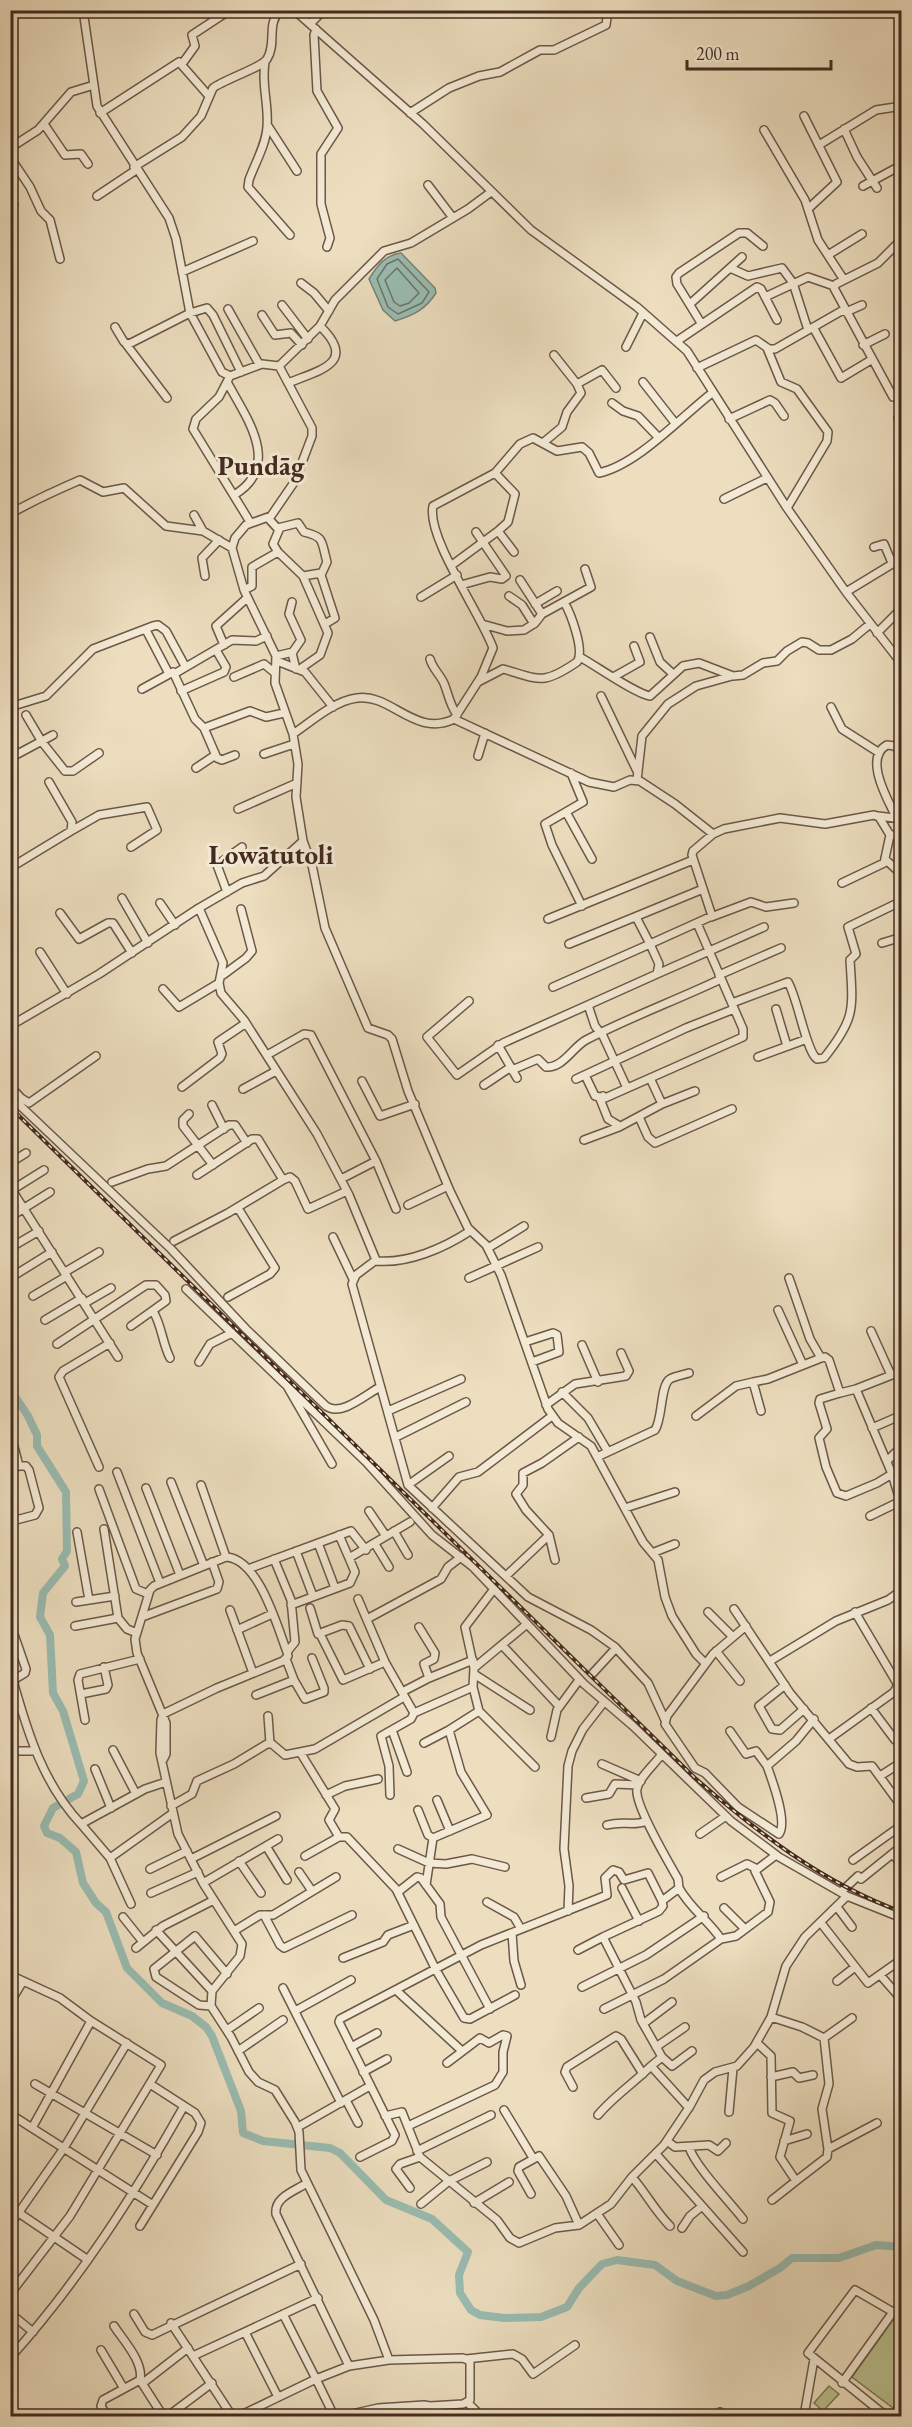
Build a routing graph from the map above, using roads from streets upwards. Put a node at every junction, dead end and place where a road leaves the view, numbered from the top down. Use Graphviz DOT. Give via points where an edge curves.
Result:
graph roads {
  1 [pos="82,10"];
  2 [pos="280,10"];
  3 [pos="294,10"];
  4 [pos="324,10"];
  5 [pos="608,10"];
  6 [pos="227,12"];
  7 [pos="313,27"];
  8 [pos="265,62"];
  9 [pos="182,64"];
  10 [pos="94,85"];
  11 [pos="208,95"];
  12 [pos="902,106"];
  13 [pos="100,113"];
  14 [pos="410,113"];
  15 [pos="804,117"];
  16 [pos="44,124"];
  17 [pos="268,126"];
  18 [pos="844,129"];
  19 [pos="764,130"];
  20 [pos="819,145"];
  21 [pos="10,148"];
  22 [pos="10,157"];
  23 [pos="88,164"];
  24 [pos="900,166"];
  25 [pos="135,169"];
  26 [pos="297,171"];
  27 [pos="428,185"];
  28 [pos="875,185"];
  29 [pos="862,186"];
  30 [pos="490,192"];
  31 [pos="97,196"];
  32 [pos="809,208"];
  33 [pos="453,218"];
  34 [pos="290,234"];
  35 [pos="862,234"];
  36 [pos="902,239"];
  37 [pos="253,241"];
  38 [pos="763,246"];
  39 [pos="327,247"];
  40 [pos="828,255"];
  41 [pos="742,257"];
  42 [pos="60,259"];
  43 [pos="730,268"];
  44 [pos="182,272"];
  45 [pos="844,280"];
  46 [pos="301,283"];
  47 [pos="793,284"];
  48 [pos="834,286"];
  49 [pos="765,297"];
  50 [pos="690,304"];
  51 [pos="282,305"];
  52 [pos="861,305"];
  53 [pos="228,309"];
  54 [pos="329,311"];
  55 [pos="845,311"];
  56 [pos="190,312"];
  57 [pos="643,313"];
  58 [pos="262,315"];
  59 [pos="777,320"];
  60 [pos="701,323"];
  61 [pos="320,326"];
  62 [pos="115,327"];
  63 [pos="810,329"];
  64 [pos="885,334"];
  65 [pos="308,339"];
  66 [pos="677,341"];
  67 [pos="126,344"];
  68 [pos="302,345"];
  69 [pos="863,345"];
  70 [pos="626,347"];
  71 [pos="767,348"];
  72 [pos="554,355"];
  73 [pos="871,360"];
  74 [pos="259,364"];
  75 [pos="279,366"];
  76 [pos="697,368"];
  77 [pos="241,372"];
  78 [pos="228,379"];
  79 [pos="643,382"];
  80 [pos="288,383"];
  81 [pos="577,384"];
  82 [pos="616,388"];
  83 [pos="712,393"];
  84 [pos="902,397"];
  85 [pos="167,398"];
  86 [pos="612,403"];
  87 [pos="784,416"];
  88 [pos="729,419"];
  89 [pos="675,423"];
  90 [pos="659,438"];
  91 [pos="544,442"];
  92 [pos="495,472"];
  93 [pos="767,478"];
  94 [pos="234,495"];
  95 [pos="724,499"];
  96 [pos="787,508"];
  97 [pos="10,514"];
  98 [pos="194,515"];
  99 [pos="268,518"];
  100 [pos="250,522"];
  101 [pos="278,528"];
  102 [pos="203,531"];
  103 [pos="498,531"];
  104 [pos="476,532"];
  105 [pos="219,540"];
  106 [pos="483,542"];
  107 [pos="232,548"];
  108 [pos="874,548"];
  109 [pos="278,552"];
  110 [pos="514,552"];
  111 [pos="902,558"];
  112 [pos="892,563"];
  113 [pos="452,565"];
  114 [pos="585,570"];
  115 [pos="321,573"];
  116 [pos="457,575"];
  117 [pos="205,576"];
  118 [pos="303,576"];
  119 [pos="520,580"];
  120 [pos="461,585"];
  121 [pos="244,590"];
  122 [pos="557,591"];
  123 [pos="846,592"];
  124 [pos="509,596"];
  125 [pos="421,597"];
  126 [pos="247,598"];
  127 [pos="292,602"];
  128 [pos="564,602"];
  129 [pos="534,604"];
  130 [pos="901,609"];
  131 [pos="542,614"];
  132 [pos="326,624"];
  133 [pos="482,624"];
  134 [pos="534,624"];
  135 [pos="870,624"];
  136 [pos="146,630"];
  137 [pos="877,633"];
  138 [pos="267,636"];
  139 [pos="650,637"];
  140 [pos="224,645"];
  141 [pos="634,646"];
  142 [pos="216,650"];
  143 [pos="292,652"];
  144 [pos="580,657"];
  145 [pos="276,659"];
  146 [pos="430,659"];
  147 [pos="902,664"];
  148 [pos="185,666"];
  149 [pos="298,669"];
  150 [pos="172,672"];
  151 [pos="274,673"];
  152 [pos="673,674"];
  153 [pos="615,676"];
  154 [pos="733,676"];
  155 [pos="234,677"];
  156 [pos="476,683"];
  157 [pos="142,689"];
  158 [pos="181,691"];
  159 [pos="601,696"];
  160 [pos="10,707"];
  161 [pos="333,707"];
  162 [pos="831,707"];
  163 [pos="284,713"];
  164 [pos="26,715"];
  165 [pos="455,717"];
  166 [pos="204,728"];
  167 [pos="293,734"];
  168 [pos="484,734"];
  169 [pos="53,735"];
  170 [pos="42,742"];
  171 [pos="294,744"];
  172 [pos="878,752"];
  173 [pos="99,753"];
  174 [pos="264,754"];
  175 [pos="11,755"];
  176 [pos="235,755"];
  177 [pos="902,755"];
  178 [pos="214,756"];
  179 [pos="478,756"];
  180 [pos="196,768"];
  181 [pos="571,773"];
  182 [pos="638,777"];
  183 [pos="49,782"];
  184 [pos="297,783"];
  185 [pos="238,809"];
  186 [pos="566,812"];
  187 [pos="878,816"];
  188 [pos="899,818"];
  189 [pos="71,831"];
  190 [pos="712,834"];
  191 [pos="890,835"];
  192 [pos="902,835"];
  193 [pos="303,841"];
  194 [pos="131,847"];
  195 [pos="242,847"];
  196 [pos="592,859"];
  197 [pos="693,860"];
  198 [pos="886,860"];
  199 [pos="10,868"];
  200 [pos="902,881"];
  201 [pos="842,883"];
  202 [pos="703,889"];
  203 [pos="227,892"];
  204 [pos="122,898"];
  205 [pos="902,901"];
  206 [pos="160,903"];
  207 [pos="794,903"];
  208 [pos="582,906"];
  209 [pos="199,908"];
  210 [pos="241,909"];
  211 [pos="60,913"];
  212 [pos="636,917"];
  213 [pos="711,917"];
  214 [pos="548,919"];
  215 [pos="697,923"];
  216 [pos="175,925"];
  217 [pos="764,927"];
  218 [pos="902,938"];
  219 [pos="148,943"];
  220 [pos="570,944"];
  221 [pos="650,944"];
  222 [pos="882,944"];
  223 [pos="781,948"];
  224 [pos="709,951"];
  225 [pos="40,952"];
  226 [pos="132,953"];
  227 [pos="657,974"];
  228 [pos="223,975"];
  229 [pos="720,977"];
  230 [pos="219,983"];
  231 [pos="553,987"];
  232 [pos="163,990"];
  233 [pos="67,994"];
  234 [pos="469,1001"];
  235 [pos="588,1005"];
  236 [pos="733,1006"];
  237 [pos="776,1009"];
  238 [pos="246,1023"];
  239 [pos="10,1026"];
  240 [pos="600,1032"];
  241 [pos="807,1039"];
  242 [pos="498,1046"];
  243 [pos="787,1046"];
  244 [pos="267,1055"];
  245 [pos="96,1056"];
  246 [pos="758,1057"];
  247 [pos="615,1060"];
  248 [pos="512,1069"];
  249 [pos="276,1071"];
  250 [pos="585,1075"];
  251 [pos="517,1078"];
  252 [pos="650,1078"];
  253 [pos="576,1079"];
  254 [pos="362,1081"];
  255 [pos="484,1085"];
  256 [pos="10,1086"];
  257 [pos="182,1087"];
  258 [pos="627,1088"];
  259 [pos="243,1089"];
  260 [pos="695,1091"];
  261 [pos="10,1096"];
  262 [pos="602,1097"];
  263 [pos="415,1104"];
  264 [pos="662,1104"];
  265 [pos="212,1105"];
  266 [pos="732,1109"];
  267 [pos="189,1114"];
  268 [pos="639,1117"];
  269 [pos="618,1125"];
  270 [pos="224,1129"];
  271 [pos="584,1140"];
  272 [pos="247,1143"];
  273 [pos="197,1146"];
  274 [pos="26,1153"];
  275 [pos="376,1161"];
  276 [pos="10,1163"];
  277 [pos="213,1165"];
  278 [pos="44,1170"];
  279 [pos="197,1175"];
  280 [pos="341,1179"];
  281 [pos="283,1180"];
  282 [pos="112,1182"];
  283 [pos="448,1186"];
  284 [pos="11,1188"];
  285 [pos="347,1191"];
  286 [pos="50,1192"];
  287 [pos="408,1205"];
  288 [pos="24,1208"];
  289 [pos="238,1208"];
  290 [pos="396,1209"];
  291 [pos="10,1217"];
  292 [pos="524,1226"];
  293 [pos="39,1231"];
  294 [pos="470,1231"];
  295 [pos="333,1237"];
  296 [pos="174,1241"];
  297 [pos="538,1247"];
  298 [pos="10,1248"];
  299 [pos="488,1248"];
  300 [pos="52,1252"];
  301 [pos="99,1252"];
  302 [pos="376,1261"];
  303 [pos="496,1266"];
  304 [pos="66,1274"];
  305 [pos="10,1278"];
  306 [pos="469,1278"];
  307 [pos="789,1278"];
  308 [pos="352,1279"];
  309 [pos="111,1288"];
  310 [pos="186,1289"];
  311 [pos="33,1296"];
  312 [pos="228,1297"];
  313 [pos="83,1301"];
  314 [pos="778,1310"];
  315 [pos="153,1311"];
  316 [pos="95,1319"];
  317 [pos="45,1320"];
  318 [pos="131,1326"];
  319 [pos="871,1332"];
  320 [pos="232,1333"];
  321 [pos="525,1342"];
  322 [pos="110,1343"];
  323 [pos="57,1344"];
  324 [pos="582,1345"];
  325 [pos="621,1353"];
  326 [pos="118,1356"];
  327 [pos="170,1358"];
  328 [pos="821,1358"];
  329 [pos="199,1362"];
  330 [pos="532,1362"];
  331 [pos="803,1365"];
  332 [pos="902,1371"];
  333 [pos="689,1373"];
  334 [pos="891,1375"];
  335 [pos="461,1379"];
  336 [pos="598,1382"];
  337 [pos="753,1382"];
  338 [pos="286,1383"];
  339 [pos="380,1387"];
  340 [pos="856,1389"];
  341 [pos="562,1392"];
  342 [pos="840,1393"];
  343 [pos="466,1402"];
  344 [pos="546,1405"];
  345 [pos="388,1411"];
  346 [pos="761,1411"];
  347 [pos="902,1415"];
  348 [pos="552,1416"];
  349 [pos="696,1416"];
  350 [pos="872,1428"];
  351 [pos="10,1431"];
  352 [pos="396,1437"];
  353 [pos="579,1437"];
  354 [pos="902,1446"];
  355 [pos="608,1452"];
  356 [pos="449,1456"];
  357 [pos="597,1457"];
  358 [pos="887,1461"];
  359 [pos="332,1464"];
  360 [pos="19,1466"];
  361 [pos="99,1467"];
  362 [pos="10,1469"];
  363 [pos="117,1473"];
  364 [pos="892,1474"];
  365 [pos="10,1480"];
  366 [pos="898,1480"];
  367 [pos="171,1482"];
  368 [pos="201,1485"];
  369 [pos="408,1485"];
  370 [pos="146,1488"];
  371 [pos="99,1489"];
  372 [pos="10,1490"];
  373 [pos="675,1491"];
  374 [pos="901,1504"];
  375 [pos="432,1508"];
  376 [pos="625,1508"];
  377 [pos="369,1511"];
  378 [pos="870,1516"];
  379 [pos="10,1518"];
  380 [pos="410,1522"];
  381 [pos="104,1529"];
  382 [pos="394,1531"];
  383 [pos="77,1532"];
  384 [pos="339,1535"];
  385 [pos="549,1535"];
  386 [pos="386,1536"];
  387 [pos="318,1543"];
  388 [pos="375,1544"];
  389 [pos="675,1544"];
  390 [pos="366,1550"];
  391 [pos="296,1551"];
  392 [pos="652,1553"];
  393 [pos="408,1554"];
  394 [pos="226,1557"];
  395 [pos="461,1557"];
  396 [pos="350,1558"];
  397 [pos="274,1559"];
  398 [pos="555,1560"];
  399 [pos="212,1562"];
  400 [pos="204,1566"];
  401 [pos="389,1568"];
  402 [pos="248,1569"];
  403 [pos="180,1575"];
  404 [pos="506,1576"];
  405 [pos="160,1583"];
  406 [pos="335,1588"];
  407 [pos="494,1589"];
  408 [pos="902,1590"];
  409 [pos="148,1594"];
  410 [pos="115,1596"];
  411 [pos="313,1596"];
  412 [pos="358,1599"];
  413 [pos="89,1600"];
  414 [pos="76,1602"];
  415 [pos="291,1605"];
  416 [pos="310,1608"];
  417 [pos="734,1608"];
  418 [pos="230,1610"];
  419 [pos="708,1612"];
  420 [pos="855,1612"];
  421 [pos="272,1614"];
  422 [pos="142,1617"];
  423 [pos="118,1618"];
  424 [pos="367,1619"];
  425 [pos="10,1623"];
  426 [pos="527,1624"];
  427 [pos="75,1626"];
  428 [pos="746,1626"];
  429 [pos="419,1627"];
  430 [pos="237,1630"];
  431 [pos="137,1633"];
  432 [pos="320,1634"];
  433 [pos="732,1636"];
  434 [pos="502,1645"];
  435 [pos="616,1648"];
  436 [pos="716,1651"];
  437 [pos="286,1656"];
  438 [pos="312,1658"];
  439 [pos="140,1659"];
  440 [pos="770,1661"];
  441 [pos="385,1662"];
  442 [pos="705,1663"];
  443 [pos="104,1667"];
  444 [pos="474,1667"];
  445 [pos="370,1669"];
  446 [pos="253,1673"];
  447 [pos="429,1678"];
  448 [pos="586,1679"];
  449 [pos="294,1680"];
  450 [pos="740,1681"];
  451 [pos="899,1683"];
  452 [pos="785,1685"];
  453 [pos="473,1687"];
  454 [pos="81,1694"];
  455 [pos="403,1694"];
  456 [pos="256,1695"];
  457 [pos="604,1702"];
  458 [pos="559,1706"];
  459 [pos="872,1708"];
  460 [pos="804,1709"];
  461 [pos="530,1710"];
  462 [pos="478,1711"];
  463 [pos="414,1713"];
  464 [pos="163,1714"];
  465 [pos="268,1716"];
  466 [pos="814,1719"];
  467 [pos="86,1720"];
  468 [pos="665,1720"];
  469 [pos="392,1730"];
  470 [pos="449,1730"];
  471 [pos="730,1731"];
  472 [pos="552,1737"];
  473 [pos="829,1738"];
  474 [pos="894,1740"];
  475 [pos="270,1743"];
  476 [pos="424,1743"];
  477 [pos="35,1750"];
  478 [pos="112,1750"];
  479 [pos="10,1751"];
  480 [pos="300,1752"];
  481 [pos="662,1754"];
  482 [pos="902,1762"];
  483 [pos="602,1764"];
  484 [pos="767,1766"];
  485 [pos="535,1767"];
  486 [pos="95,1769"];
  487 [pos="407,1772"];
  488 [pos="880,1776"];
  489 [pos="378,1779"];
  490 [pos="166,1782"];
  491 [pos="639,1783"];
  492 [pos="136,1794"];
  493 [pos="326,1795"];
  494 [pos="390,1795"];
  495 [pos="586,1798"];
  496 [pos="437,1800"];
  497 [pos="902,1807"];
  498 [pos="111,1808"];
  499 [pos="172,1810"];
  500 [pos="418,1810"];
  501 [pos="276,1816"];
  502 [pos="726,1816"];
  503 [pos="647,1821"];
  504 [pos="81,1824"];
  505 [pos="902,1825"];
  506 [pos="607,1826"];
  507 [pos="450,1831"];
  508 [pos="700,1834"];
  509 [pos="339,1837"];
  510 [pos="433,1838"];
  511 [pos="278,1839"];
  512 [pos="266,1846"];
  513 [pos="902,1846"];
  514 [pos="398,1849"];
  515 [pos="187,1851"];
  516 [pos="892,1854"];
  517 [pos="776,1855"];
  518 [pos="305,1856"];
  519 [pos="110,1858"];
  520 [pos="191,1859"];
  521 [pos="853,1860"];
  522 [pos="239,1861"];
  523 [pos="429,1863"];
  524 [pos="902,1864"];
  525 [pos="505,1867"];
  526 [pos="150,1869"];
  527 [pos="757,1869"];
  528 [pos="198,1872"];
  529 [pos="299,1872"];
  530 [pos="336,1877"];
  531 [pos="721,1877"];
  532 [pos="287,1880"];
  533 [pos="203,1882"];
  534 [pos="426,1885"];
  535 [pos="622,1888"];
  536 [pos="679,1888"];
  537 [pos="312,1892"];
  538 [pos="398,1892"];
  539 [pos="151,1893"];
  540 [pos="261,1893"];
  541 [pos="844,1894"];
  542 [pos="214,1900"];
  543 [pos="662,1900"];
  544 [pos="487,1902"];
  545 [pos="131,1904"];
  546 [pos="837,1907"];
  547 [pos="724,1908"];
  548 [pos="568,1911"];
  549 [pos="264,1915"];
  550 [pos="352,1915"];
  551 [pos="704,1916"];
  552 [pos="123,1917"];
  553 [pos="902,1918"];
  554 [pos="639,1921"];
  555 [pos="821,1923"];
  556 [pos="414,1925"];
  557 [pos="852,1927"];
  558 [pos="521,1929"];
  559 [pos="745,1929"];
  560 [pos="156,1930"];
  561 [pos="234,1931"];
  562 [pos="512,1933"];
  563 [pos="603,1937"];
  564 [pos="721,1939"];
  565 [pos="143,1942"];
  566 [pos="136,1948"];
  567 [pos="578,1950"];
  568 [pos="175,1951"];
  569 [pos="461,1955"];
  570 [pos="343,1958"];
  571 [pos="902,1959"];
  572 [pos="855,1967"];
  573 [pos="620,1969"];
  574 [pos="436,1970"];
  575 [pos="227,1974"];
  576 [pos="10,1975"];
  577 [pos="881,1976"];
  578 [pos="351,1980"];
  579 [pos="23,1981"];
  580 [pos="837,1981"];
  581 [pos="521,1985"];
  582 [pos="582,1987"];
  583 [pos="283,1988"];
  584 [pos="212,1991"];
  585 [pos="398,1991"];
  586 [pos="515,1995"];
  587 [pos="633,1996"];
  588 [pos="902,2000"];
  589 [pos="672,2002"];
  590 [pos="10,2003"];
  591 [pos="211,2006"];
  592 [pos="259,2008"];
  593 [pos="490,2009"];
  594 [pos="604,2009"];
  595 [pos="294,2012"];
  596 [pos="771,2017"];
  597 [pos="852,2018"];
  598 [pos="283,2020"];
  599 [pos="91,2021"];
  600 [pos="643,2024"];
  601 [pos="685,2027"];
  602 [pos="227,2030"];
  603 [pos="377,2033"];
  604 [pos="824,2038"];
  605 [pos="127,2043"];
  606 [pos="757,2043"];
  607 [pos="351,2047"];
  608 [pos="656,2047"];
  609 [pos="692,2050"];
  610 [pos="238,2051"];
  611 [pos="462,2051"];
  612 [pos="662,2057"];
  613 [pos="387,2059"];
  614 [pos="447,2063"];
  615 [pos="651,2066"];
  616 [pos="732,2068"];
  617 [pos="363,2072"];
  618 [pos="643,2074"];
  619 [pos="813,2075"];
  620 [pos="771,2077"];
  621 [pos="35,2084"];
  622 [pos="150,2084"];
  623 [pos="370,2086"];
  624 [pos="573,2087"];
  625 [pos="52,2094"];
  626 [pos="344,2102"];
  627 [pos="184,2106"];
  628 [pos="689,2108"];
  629 [pos="504,2110"];
  630 [pos="729,2112"];
  631 [pos="10,2114"];
  632 [pos="86,2114"];
  633 [pos="491,2115"];
  634 [pos="598,2115"];
  635 [pos="385,2116"];
  636 [pos="358,2123"];
  637 [pos="877,2123"];
  638 [pos="408,2126"];
  639 [pos="32,2128"];
  640 [pos="298,2130"];
  641 [pos="121,2134"];
  642 [pos="807,2134"];
  643 [pos="667,2141"];
  644 [pos="784,2141"];
  645 [pos="726,2143"];
  646 [pos="689,2147"];
  647 [pos="64,2148"];
  648 [pos="828,2149"];
  649 [pos="419,2154"];
  650 [pos="656,2154"];
  651 [pos="157,2155"];
  652 [pos="360,2157"];
  653 [pos="533,2158"];
  654 [pos="487,2162"];
  655 [pos="100,2171"];
  656 [pos="632,2177"];
  657 [pos="449,2181"];
  658 [pos="796,2181"];
  659 [pos="509,2182"];
  660 [pos="307,2183"];
  661 [pos="410,2187"];
  662 [pos="134,2192"];
  663 [pos="531,2194"];
  664 [pos="772,2200"];
  665 [pos="474,2203"];
  666 [pos="421,2204"];
  667 [pos="153,2205"];
  668 [pos="701,2207"];
  669 [pos="19,2213"];
  670 [pos="598,2215"];
  671 [pos="743,2219"];
  672 [pos="10,2225"];
  673 [pos="579,2225"];
  674 [pos="140,2226"];
  675 [pos="670,2226"];
  676 [pos="682,2229"];
  677 [pos="55,2237"];
  678 [pos="619,2245"];
  679 [pos="743,2252"];
  680 [pos="88,2260"];
  681 [pos="301,2264"];
  682 [pos="10,2294"];
  683 [pos="318,2298"];
  684 [pos="902,2307"];
  685 [pos="893,2312"];
  686 [pos="10,2313"];
  687 [pos="134,2314"];
  688 [pos="283,2314"];
  689 [pos="171,2323"];
  690 [pos="114,2326"];
  691 [pos="33,2332"];
  692 [pos="245,2332"];
  693 [pos="575,2344"];
  694 [pos="188,2348"];
  695 [pos="101,2350"];
  696 [pos="193,2356"];
  697 [pos="10,2358"];
  698 [pos="466,2359"];
  699 [pos="388,2360"];
  700 [pos="814,2360"];
  701 [pos="349,2366"];
  702 [pos="316,2379"];
  703 [pos="142,2381"];
  704 [pos="212,2383"];
  705 [pos="842,2383"];
  706 [pos="123,2387"];
  707 [pos="278,2397"];
  708 [pos="467,2402"];
  709 [pos="430,2406"];
  710 [pos="106,2416"];
  711 [pos="166,2416"];
  712 [pos="232,2416"];
  713 [pos="239,2416"];
  714 [pos="334,2416"];
  715 [pos="343,2416"];
  716 [pos="432,2416"];
  717 [pos="497,2416"];
  718 [pos="804,2416"];
  719 [pos="886,2416"];
  1 -- 10 [label="street"];
  2 -- 8 [label="street" via="272,21 271,50"];
  3 -- 7 [label="street"];
  4 -- 7 [label="street"];
  5 -- 14 [label="street" via="606,25 554,50 538,51 500,72 462,82"];
  6 -- 9 [label="street" via="192,34 195,46"];
  7 -- 14 [label="street"];
  7 -- 39 [label="street" via="317,91 338,128 321,154 321,204 330,238"];
  8 -- 11 [label="street" via="226,79"];
  8 -- 17 [label="street" via="262,82"];
  9 -- 11 [label="street"];
  9 -- 13 [label="street" via="176,64"];
  10 -- 13 [label="street"];
  10 -- 16 [label="street" via="71,92"];
  11 -- 25 [label="street" via="201,116 182,137"];
  12 -- 18 [label="street" via="876,110"];
  13 -- 25 [label="street"];
  14 -- 30 [label="street"];
  15 -- 20 [label="street"];
  16 -- 21 [label="street"];
  16 -- 23 [label="street" via="65,155 81,154"];
  17 -- 26 [label="street"];
  17 -- 34 [label="street" via="248,187"];
  18 -- 20 [label="street"];
  18 -- 28 [label="street"];
  19 -- 32 [label="street"];
  20 -- 32 [label="street" via="837,182"];
  22 -- 42 [label="street" via="50,220"];
  24 -- 28 [label="street"];
  25 -- 31 [label="street"];
  25 -- 44 [label="street" via="169,218"];
  27 -- 33 [label="street"];
  28 -- 29 [label="street"];
  30 -- 33 [label="street"];
  30 -- 57 [label="street" via="531,230"];
  32 -- 40 [label="street" via="814,231"];
  33 -- 54 [label="street" via="411,243 384,251 335,300"];
  35 -- 40 [label="street"];
  36 -- 45 [label="street" via="880,261"];
  37 -- 44 [label="street"];
  38 -- 50 [label="street" via="747,233 739,233 679,273 674,278"];
  40 -- 45 [label="street"];
  41 -- 43 [label="street"];
  43 -- 47 [label="street" via="748,276 781,268"];
  43 -- 50 [label="street"];
  44 -- 56 [label="street"];
  45 -- 48 [label="street"];
  46 -- 54 [label="street"];
  47 -- 48 [label="street" via="808,277"];
  47 -- 49 [label="street"];
  47 -- 63 [label="street"];
  48 -- 55 [label="street"];
  49 -- 59 [label="street"];
  49 -- 60 [label="street" via="760,288 755,288"];
  50 -- 60 [label="street"];
  51 -- 65 [label="street"];
  52 -- 55 [label="street"];
  53 -- 74 [label="street"];
  54 -- 61 [label="street"];
  55 -- 63 [label="street"];
  55 -- 69 [label="street"];
  56 -- 67 [label="street"];
  56 -- 77 [label="street" via="204,308 211,311"];
  56 -- 78 [label="street"];
  57 -- 66 [label="street"];
  57 -- 70 [label="street"];
  58 -- 68 [label="street" via="275,335 291,333"];
  60 -- 66 [label="street"];
  61 -- 65 [label="street"];
  61 -- 80 [label="street" via="332,339 337,357 322,369"];
  62 -- 67 [label="street"];
  63 -- 71 [label="street" via="775,349"];
  63 -- 73 [label="street" via="841,378"];
  64 -- 69 [label="street"];
  65 -- 68 [label="street"];
  66 -- 76 [label="street"];
  67 -- 85 [label="street"];
  68 -- 75 [label="street"];
  69 -- 73 [label="street"];
  71 -- 76 [label="street" via="756,340"];
  71 -- 96 [label="street" via="781,382 798,390 828,432 827,441"];
  72 -- 81 [label="street"];
  73 -- 84 [label="street" via="892,397"];
  74 -- 75 [label="street"];
  74 -- 77 [label="street"];
  75 -- 80 [label="street"];
  76 -- 83 [label="street"];
  77 -- 78 [label="street"];
  78 -- 94 [label="street" via="252,427 258,454 252,479"];
  78 -- 94 [label="street" via="219,397 196,419 193,429"];
  79 -- 89 [label="street"];
  80 -- 99 [label="street" via="313,432 295,481"];
  81 -- 82 [label="street" via="601,369"];
  81 -- 91 [label="street" via="580,395 562,426"];
  83 -- 88 [label="street"];
  83 -- 89 [label="street"];
  86 -- 90 [label="street" via="638,416"];
  87 -- 88 [label="street" via="770,400"];
  88 -- 93 [label="street"];
  89 -- 90 [label="street"];
  90 -- 91 [label="street" via="621,465 600,473 584,447 557,450"];
  91 -- 92 [label="street" via="536,438 525,440"];
  92 -- 103 [label="street" via="515,494 508,522"];
  92 -- 113 [label="street" via="433,506 438,534"];
  93 -- 95 [label="street"];
  93 -- 96 [label="street"];
  94 -- 100 [label="street"];
  96 -- 123 [label="street"];
  97 -- 102 [label="street" via="80,480 103,492 124,488 166,526"];
  98 -- 102 [label="street"];
  99 -- 100 [label="street"];
  99 -- 101 [label="street"];
  100 -- 107 [label="street" via="235,538"];
  101 -- 109 [label="street" via="273,544"];
  101 -- 115 [label="street" via="298,523 306,533 317,535 327,562"];
  102 -- 105 [label="street"];
  103 -- 106 [label="street"];
  103 -- 110 [label="street"];
  104 -- 106 [label="street"];
  105 -- 107 [label="street"];
  105 -- 117 [label="street" via="203,552"];
  106 -- 113 [label="street"];
  106 -- 120 [label="street" via="506,576"];
  107 -- 121 [label="street"];
  108 -- 112 [label="street" via="883,544"];
  109 -- 118 [label="street"];
  109 -- 121 [label="street" via="252,567 252,586"];
  111 -- 112 [label="street"];
  112 -- 123 [label="street"];
  113 -- 116 [label="street"];
  114 -- 128 [label="street" via="591,587"];
  115 -- 118 [label="street"];
  115 -- 132 [label="street" via="335,618"];
  116 -- 120 [label="street"];
  116 -- 125 [label="street"];
  118 -- 132 [label="street"];
  119 -- 129 [label="street"];
  120 -- 133 [label="street"];
  121 -- 126 [label="street"];
  122 -- 129 [label="street"];
  123 -- 135 [label="street"];
  124 -- 134 [label="street" via="522,605"];
  126 -- 138 [label="street"];
  126 -- 140 [label="street" via="216,626"];
  127 -- 143 [label="street" via="289,614 301,640"];
  128 -- 131 [label="street"];
  128 -- 144 [label="street" via="573,621"];
  129 -- 131 [label="street"];
  130 -- 137 [label="street"];
  131 -- 134 [label="street"];
  132 -- 149 [label="street" via="328,633 322,652"];
  133 -- 134 [label="street" via="513,632"];
  133 -- 156 [label="street" via="493,648"];
  135 -- 137 [label="street"];
  135 -- 154 [label="street" via="831,650 819,650 802,642 776,662 763,663 744,675"];
  136 -- 148 [label="street" via="163,627"];
  136 -- 150 [label="street"];
  136 -- 160 [label="street" via="93,649 46,696"];
  137 -- 147 [label="street"];
  138 -- 140 [label="street" via="256,641 237,639"];
  138 -- 145 [label="street"];
  139 -- 152 [label="street" via="660,662"];
  140 -- 142 [label="street"];
  141 -- 153 [label="street" via="640,662"];
  142 -- 148 [label="street"];
  142 -- 158 [label="street" via="226,667 224,672"];
  143 -- 145 [label="street"];
  143 -- 149 [label="street"];
  144 -- 153 [label="street"];
  144 -- 156 [label="street" via="569,668 549,677 529,679 501,669"];
  145 -- 149 [label="street"];
  145 -- 151 [label="street"];
  146 -- 165 [label="street" via="445,685"];
  148 -- 150 [label="street"];
  149 -- 161 [label="street" via="305,672"];
  150 -- 157 [label="street"];
  150 -- 158 [label="street"];
  151 -- 155 [label="street" via="264,664"];
  151 -- 163 [label="street"];
  152 -- 153 [label="street" via="648,696"];
  152 -- 154 [label="street" via="683,666 699,663"];
  154 -- 182 [label="street" via="696,686 668,704 642,736"];
  156 -- 165 [label="street"];
  158 -- 166 [label="street" via="195,720"];
  159 -- 182 [label="street"];
  161 -- 165 [label="street" via="367,697 419,722 430,724"];
  161 -- 167 [label="street"];
  162 -- 172 [label="street" via="842,729"];
  163 -- 166 [label="street" via="266,717 250,711"];
  163 -- 167 [label="street"];
  164 -- 170 [label="street"];
  165 -- 168 [label="street"];
  166 -- 178 [label="street"];
  167 -- 171 [label="street"];
  168 -- 179 [label="street"];
  168 -- 181 [label="street"];
  169 -- 170 [label="street"];
  170 -- 173 [label="street" via="61,768 69,772"];
  170 -- 175 [label="street"];
  171 -- 174 [label="street"];
  171 -- 184 [label="street"];
  172 -- 177 [label="street" via="890,745"];
  172 -- 188 [label="street" via="878,769"];
  176 -- 178 [label="street" via="222,760"];
  178 -- 180 [label="street"];
  181 -- 182 [label="street" via="607,787"];
  181 -- 186 [label="street" via="582,802"];
  182 -- 190 [label="street"];
  183 -- 189 [label="street" via="72,822"];
  184 -- 185 [label="street"];
  184 -- 193 [label="street"];
  186 -- 196 [label="street"];
  186 -- 208 [label="street" via="545,824"];
  187 -- 188 [label="street"];
  187 -- 190 [label="street" via="825,824 780,818"];
  187 -- 191 [label="street"];
  189 -- 194 [label="street" via="99,815 147,807 157,830"];
  189 -- 199 [label="street"];
  190 -- 197 [label="street" via="693,851"];
  191 -- 192 [label="street"];
  191 -- 198 [label="street"];
  193 -- 203 [label="street" via="264,876"];
  193 -- 263 [label="street" via="312,865 324,928 337,960 368,1028 392,1039"];
  195 -- 203 [label="street" via="217,865"];
  197 -- 202 [label="street"];
  197 -- 208 [label="street"];
  198 -- 200 [label="street"];
  198 -- 201 [label="street" via="881,866"];
  202 -- 212 [label="street"];
  202 -- 213 [label="street"];
  203 -- 209 [label="street"];
  204 -- 219 [label="street"];
  205 -- 241 [label="street" via="848,927 856,954 850,958 851,1014 824,1058 812,1055"];
  206 -- 216 [label="street"];
  207 -- 213 [label="street" via="766,907 751,902"];
  208 -- 214 [label="street"];
  209 -- 216 [label="street"];
  209 -- 228 [label="street" via="223,963"];
  210 -- 228 [label="street" via="252,951"];
  211 -- 226 [label="street" via="79,939 113,923"];
  212 -- 220 [label="street"];
  212 -- 221 [label="street"];
  213 -- 215 [label="street"];
  215 -- 221 [label="street"];
  215 -- 224 [label="street"];
  216 -- 219 [label="street"];
  217 -- 224 [label="street"];
  218 -- 222 [label="street"];
  219 -- 226 [label="street"];
  221 -- 227 [label="street" via="659,964"];
  221 -- 231 [label="street"];
  223 -- 229 [label="street"];
  224 -- 227 [label="street"];
  224 -- 229 [label="street"];
  225 -- 233 [label="street"];
  226 -- 233 [label="street"];
  227 -- 235 [label="street"];
  228 -- 230 [label="street"];
  229 -- 236 [label="street"];
  229 -- 240 [label="street"];
  230 -- 232 [label="street" via="179,1007"];
  230 -- 238 [label="street" via="221,993"];
  233 -- 239 [label="street"];
  234 -- 242 [label="street" via="427,1040 457,1075"];
  235 -- 240 [label="street"];
  235 -- 242 [label="street"];
  236 -- 241 [label="street" via="788,982"];
  236 -- 247 [label="street"];
  236 -- 252 [label="street" via="743,1037"];
  237 -- 243 [label="street"];
  238 -- 244 [label="street"];
  238 -- 257 [label="street" via="218,1042 220,1058"];
  240 -- 247 [label="street"];
  240 -- 248 [label="street" via="550,1067 538,1059"];
  241 -- 243 [label="street"];
  242 -- 248 [label="street"];
  243 -- 246 [label="street"];
  244 -- 249 [label="street"];
  244 -- 275 [label="street" via="304,1034 311,1035"];
  245 -- 256 [label="street" via="29,1103"];
  247 -- 250 [label="street"];
  247 -- 258 [label="street"];
  248 -- 251 [label="street"];
  248 -- 255 [label="street"];
  249 -- 259 [label="street"];
  249 -- 280 [label="street"];
  250 -- 253 [label="street"];
  250 -- 262 [label="street" via="595,1096"];
  252 -- 258 [label="street"];
  252 -- 264 [label="street"];
  254 -- 263 [label="street" via="380,1116"];
  258 -- 262 [label="street"];
  260 -- 264 [label="street"];
  261 -- 339 [label="street" via="171,1249 326,1406 340,1410"];
  262 -- 269 [label="street" via="608,1119"];
  263 -- 283 [label="street"];
  264 -- 268 [label="street"];
  265 -- 270 [label="street"];
  266 -- 268 [label="street" via="655,1143"];
  267 -- 273 [label="street" via="183,1126"];
  268 -- 271 [label="street"];
  270 -- 272 [label="street" via="235,1125"];
  270 -- 273 [label="street"];
  272 -- 277 [label="street"];
  272 -- 281 [label="street" via="255,1138 261,1140"];
  273 -- 277 [label="street"];
  273 -- 282 [label="street" via="166,1166"];
  274 -- 276 [label="street"];
  275 -- 280 [label="street"];
  275 -- 290 [label="street"];
  277 -- 279 [label="street"];
  278 -- 284 [label="street"];
  280 -- 285 [label="street"];
  281 -- 285 [label="street" via="293,1178 309,1209"];
  281 -- 289 [label="street"];
  283 -- 287 [label="street"];
  283 -- 294 [label="street"];
  284 -- 288 [label="street"];
  285 -- 302 [label="street"];
  286 -- 288 [label="street"];
  288 -- 291 [label="street"];
  288 -- 293 [label="street"];
  289 -- 296 [label="street"];
  289 -- 312 [label="street" via="275,1268"];
  292 -- 299 [label="street"];
  293 -- 298 [label="street"];
  293 -- 300 [label="street"];
  294 -- 299 [label="street"];
  294 -- 302 [label="street" via="437,1249 393,1261"];
  295 -- 308 [label="street"];
  297 -- 303 [label="street"];
  299 -- 303 [label="street"];
  300 -- 304 [label="street"];
  300 -- 305 [label="street"];
  301 -- 304 [label="street"];
  302 -- 308 [label="street"];
  303 -- 306 [label="street"];
  303 -- 321 [label="street"];
  304 -- 311 [label="street"];
  304 -- 313 [label="street"];
  307 -- 328 [label="street" via="810,1339"];
  308 -- 339 [label="street"];
  309 -- 313 [label="street"];
  310 -- 320 [label="street"];
  313 -- 316 [label="street"];
  313 -- 317 [label="street"];
  314 -- 331 [label="street"];
  315 -- 316 [label="street" via="167,1298 156,1285 150,1284"];
  315 -- 318 [label="street"];
  315 -- 327 [label="street"];
  316 -- 322 [label="street"];
  316 -- 323 [label="street"];
  319 -- 334 [label="street"];
  320 -- 329 [label="street" via="210,1344"];
  320 -- 338 [label="street"];
  321 -- 330 [label="street"];
  321 -- 330 [label="street" via="557,1335 559,1352"];
  322 -- 326 [label="street"];
  322 -- 361 [label="street" via="59,1377"];
  324 -- 336 [label="street"];
  325 -- 336 [label="street" via="628,1374"];
  328 -- 331 [label="street"];
  328 -- 342 [label="street" via="829,1360"];
  330 -- 344 [label="street"];
  331 -- 337 [label="street"];
  332 -- 334 [label="street"];
  333 -- 355 [label="street" via="665,1384 655,1430"];
  334 -- 340 [label="street"];
  335 -- 345 [label="street"];
  336 -- 341 [label="street" via="575,1384"];
  337 -- 346 [label="street"];
  337 -- 349 [label="street" via="736,1386"];
  338 -- 359 [label="street"];
  338 -- 395 [label="street" via="383,1479 432,1535"];
  339 -- 345 [label="street"];
  340 -- 342 [label="street"];
  340 -- 350 [label="street"];
  341 -- 344 [label="street"];
  341 -- 355 [label="street" via="588,1418"];
  342 -- 364 [label="street" via="819,1400 827,1429 819,1438 837,1493 846,1496"];
  343 -- 352 [label="street"];
  344 -- 348 [label="street"];
  345 -- 352 [label="street"];
  347 -- 350 [label="street"];
  348 -- 353 [label="street"];
  348 -- 375 [label="street" via="478,1472 459,1478"];
  350 -- 358 [label="street"];
  351 -- 360 [label="street"];
  352 -- 369 [label="street"];
  353 -- 357 [label="street"];
  353 -- 385 [label="street" via="523,1473 523,1487 516,1494"];
  354 -- 358 [label="street"];
  355 -- 357 [label="street"];
  356 -- 369 [label="street"];
  357 -- 376 [label="street"];
  358 -- 364 [label="street"];
  360 -- 362 [label="street"];
  360 -- 379 [label="street" via="29,1470 39,1511 16,1520"];
  363 -- 405 [label="street"];
  364 -- 366 [label="street"];
  365 -- 372 [label="street"];
  366 -- 374 [label="street"];
  367 -- 400 [label="street"];
  368 -- 394 [label="street"];
  369 -- 375 [label="street"];
  370 -- 403 [label="street"];
  371 -- 409 [label="street" via="136,1589"];
  373 -- 376 [label="street"];
  374 -- 378 [label="street"];
  375 -- 404 [label="street"];
  376 -- 392 [label="street"];
  377 -- 386 [label="street"];
  380 -- 382 [label="street"];
  381 -- 410 [label="street"];
  382 -- 386 [label="street"];
  382 -- 393 [label="street"];
  383 -- 413 [label="street"];
  384 -- 387 [label="street"];
  384 -- 390 [label="street" via="351,1531"];
  384 -- 396 [label="street"];
  385 -- 398 [label="street"];
  385 -- 404 [label="street"];
  386 -- 388 [label="street"];
  387 -- 391 [label="street"];
  387 -- 406 [label="street"];
  388 -- 390 [label="street"];
  388 -- 401 [label="street"];
  389 -- 392 [label="street"];
  390 -- 396 [label="street"];
  391 -- 397 [label="street"];
  391 -- 411 [label="street"];
  392 -- 442 [label="street" via="660,1567 672,1616"];
  394 -- 399 [label="street"];
  394 -- 402 [label="street" via="236,1559"];
  395 -- 407 [label="street"];
  395 -- 424 [label="street" via="441,1579"];
  396 -- 406 [label="street" via="355,1578"];
  397 -- 402 [label="street"];
  397 -- 415 [label="street"];
  399 -- 400 [label="street"];
  399 -- 422 [label="street" via="219,1582 216,1589"];
  400 -- 403 [label="street"];
  402 -- 421 [label="street" via="260,1585"];
  403 -- 405 [label="street"];
  404 -- 435 [label="street" via="537,1604 591,1630"];
  405 -- 409 [label="street"];
  406 -- 411 [label="street"];
  407 -- 426 [label="street"];
  407 -- 444 [label="street" via="465,1627"];
  408 -- 420 [label="street" via="888,1600"];
  409 -- 422 [label="street"];
  410 -- 413 [label="street"];
  410 -- 423 [label="street"];
  411 -- 415 [label="street"];
  412 -- 424 [label="street"];
  413 -- 414 [label="street"];
  415 -- 437 [label="street" via="295,1642"];
  416 -- 432 [label="street" via="315,1630"];
  417 -- 428 [label="street"];
  418 -- 430 [label="street"];
  419 -- 433 [label="street"];
  420 -- 440 [label="street"];
  420 -- 451 [label="street"];
  421 -- 430 [label="street"];
  421 -- 437 [label="street"];
  422 -- 431 [label="street"];
  423 -- 427 [label="street"];
  423 -- 431 [label="street" via="127,1629"];
  424 -- 441 [label="street"];
  425 -- 477 [label="street" via="26,1668 14,1684"];
  426 -- 434 [label="street"];
  426 -- 448 [label="street"];
  428 -- 433 [label="street"];
  428 -- 440 [label="street"];
  429 -- 447 [label="street" via="435,1653 434,1659 424,1664"];
  430 -- 446 [label="street"];
  431 -- 439 [label="street"];
  432 -- 445 [label="street" via="349,1626"];
  432 -- 445 [label="street" via="342,1680"];
  433 -- 436 [label="street"];
  434 -- 444 [label="street"];
  434 -- 458 [label="street"];
  435 -- 448 [label="street"];
  435 -- 468 [label="street" via="648,1683"];
  436 -- 442 [label="street"];
  436 -- 450 [label="street"];
  437 -- 446 [label="street"];
  437 -- 449 [label="street"];
  438 -- 449 [label="street" via="324,1692 305,1699"];
  439 -- 443 [label="street"];
  439 -- 464 [label="street"];
  440 -- 452 [label="street"];
  441 -- 445 [label="street"];
  441 -- 455 [label="street"];
  442 -- 468 [label="street"];
  443 -- 454 [label="street" via="80,1674"];
  443 -- 454 [label="street" via="106,1689"];
  444 -- 447 [label="street"];
  444 -- 453 [label="street"];
  444 -- 461 [label="street"];
  446 -- 464 [label="street"];
  447 -- 455 [label="street"];
  448 -- 457 [label="street"];
  448 -- 458 [label="street"];
  449 -- 456 [label="street"];
  451 -- 459 [label="street" via="894,1692"];
  452 -- 460 [label="street"];
  452 -- 460 [label="street" via="759,1706 772,1729 780,1730"];
  453 -- 462 [label="street"];
  453 -- 463 [label="street"];
  454 -- 467 [label="street"];
  455 -- 463 [label="street"];
  455 -- 480 [label="street" via="315,1749"];
  457 -- 481 [label="street"];
  457 -- 548 [label="street" via="580,1735 568,1767 564,1849"];
  458 -- 472 [label="street"];
  459 -- 473 [label="street"];
  459 -- 474 [label="street"];
  460 -- 466 [label="street"];
  462 -- 470 [label="street"];
  462 -- 485 [label="street"];
  463 -- 469 [label="street"];
  464 -- 490 [label="street"];
  465 -- 475 [label="street"];
  466 -- 473 [label="street"];
  466 -- 484 [label="street"];
  468 -- 484 [label="street" via="695,1768 705,1773 738,1807 779,1834 782,1829 778,1800"];
  469 -- 487 [label="street"];
  469 -- 494 [label="street" via="380,1738 389,1766"];
  470 -- 476 [label="street"];
  470 -- 507 [label="street" via="464,1779 487,1815"];
  471 -- 484 [label="street" via="746,1754 756,1751"];
  473 -- 488 [label="street" via="849,1764 872,1766"];
  475 -- 480 [label="street" via="285,1755"];
  475 -- 499 [label="street" via="197,1781 192,1794"];
  477 -- 479 [label="street"];
  477 -- 504 [label="street" via="60,1800"];
  478 -- 492 [label="street"];
  480 -- 493 [label="street"];
  481 -- 491 [label="street"];
  481 -- 502 [label="street"];
  482 -- 488 [label="street"];
  483 -- 491 [label="street"];
  486 -- 498 [label="street"];
  488 -- 497 [label="street"];
  489 -- 493 [label="street" via="345,1786"];
  490 -- 492 [label="street"];
  490 -- 499 [label="street"];
  491 -- 495 [label="street" via="615,1784 609,1794"];
  491 -- 503 [label="street" via="637,1795"];
  492 -- 498 [label="street"];
  493 -- 509 [label="street" via="336,1812 329,1820"];
  496 -- 507 [label="street"];
  498 -- 504 [label="street"];
  499 -- 515 [label="street"];
  499 -- 519 [label="street"];
  500 -- 510 [label="street"];
  501 -- 520 [label="street"];
  502 -- 508 [label="street"];
  502 -- 517 [label="street"];
  503 -- 506 [label="street"];
  503 -- 536 [label="street"];
  504 -- 519 [label="street"];
  505 -- 521 [label="street"];
  507 -- 510 [label="street"];
  509 -- 518 [label="street"];
  509 -- 538 [label="street" via="346,1837"];
  510 -- 523 [label="street"];
  511 -- 512 [label="street"];
  512 -- 522 [label="street"];
  512 -- 532 [label="street"];
  513 -- 516 [label="street"];
  514 -- 523 [label="street"];
  515 -- 520 [label="street"];
  515 -- 526 [label="street"];
  516 -- 524 [label="street"];
  516 -- 541 [label="street"];
  517 -- 527 [label="street"];
  517 -- 541 [label="street"];
  519 -- 545 [label="street"];
  520 -- 528 [label="street"];
  522 -- 533 [label="street"];
  522 -- 540 [label="street"];
  523 -- 525 [label="street" via="472,1859"];
  523 -- 534 [label="street"];
  527 -- 531 [label="street" via="747,1864"];
  527 -- 559 [label="street" via="755,1873 771,1906"];
  528 -- 533 [label="street"];
  528 -- 539 [label="street"];
  529 -- 537 [label="street"];
  530 -- 537 [label="street"];
  533 -- 542 [label="street"];
  534 -- 538 [label="street" via="417,1877"];
  534 -- 569 [label="street" via="440,1904 441,1917"];
  535 -- 554 [label="street"];
  536 -- 543 [label="street"];
  536 -- 551 [label="street" via="687,1902"];
  537 -- 549 [label="street" via="273,1915"];
  538 -- 556 [label="street"];
  541 -- 546 [label="street"];
  541 -- 553 [label="street"];
  542 -- 560 [label="street"];
  542 -- 561 [label="street"];
  543 -- 548 [label="street" via="648,1873 624,1880 615,1870 604,1878 607,1895"];
  543 -- 554 [label="street" via="662,1909"];
  544 -- 558 [label="street" via="514,1917"];
  546 -- 555 [label="street"];
  546 -- 557 [label="street"];
  547 -- 559 [label="street"];
  548 -- 558 [label="street"];
  549 -- 550 [label="street" via="284,1948"];
  549 -- 561 [label="street"];
  551 -- 564 [label="street"];
  551 -- 573 [label="street"];
  552 -- 565 [label="street"];
  554 -- 563 [label="street"];
  555 -- 572 [label="street"];
  555 -- 596 [label="street" via="805,1937 783,1972"];
  556 -- 570 [label="street"];
  556 -- 574 [label="street"];
  558 -- 562 [label="street"];
  559 -- 564 [label="street" via="733,1938"];
  560 -- 565 [label="street"];
  560 -- 568 [label="street"];
  561 -- 575 [label="street" via="242,1951"];
  562 -- 569 [label="street"];
  562 -- 581 [label="street"];
  563 -- 567 [label="street"];
  563 -- 573 [label="street"];
  564 -- 587 [label="street"];
  565 -- 566 [label="street"];
  568 -- 575 [label="street" via="197,1936"];
  568 -- 584 [label="street"];
  568 -- 591 [label="street" via="154,1969 156,1977 199,2005"];
  569 -- 574 [label="street"];
  569 -- 593 [label="street"];
  571 -- 577 [label="street"];
  572 -- 577 [label="street" via="869,1984"];
  572 -- 580 [label="street"];
  573 -- 582 [label="street"];
  573 -- 587 [label="street"];
  574 -- 585 [label="street"];
  574 -- 593 [label="street" via="464,2018"];
  575 -- 584 [label="street"];
  576 -- 579 [label="street"];
  577 -- 588 [label="street"];
  578 -- 595 [label="street"];
  579 -- 590 [label="street"];
  579 -- 599 [label="street" via="60,1998"];
  583 -- 595 [label="street"];
  584 -- 591 [label="street"];
  585 -- 607 [label="street" via="339,2020"];
  585 -- 611 [label="street"];
  586 -- 593 [label="street"];
  587 -- 594 [label="street"];
  587 -- 600 [label="street"];
  589 -- 600 [label="street"];
  591 -- 602 [label="street"];
  592 -- 602 [label="street"];
  595 -- 626 [label="street"];
  596 -- 604 [label="street"];
  596 -- 606 [label="street"];
  597 -- 604 [label="street"];
  598 -- 610 [label="street"];
  599 -- 605 [label="street"];
  599 -- 625 [label="street"];
  600 -- 608 [label="street"];
  601 -- 608 [label="street"];
  602 -- 610 [label="street"];
  603 -- 607 [label="street"];
  604 -- 648 [label="street" via="829,2084 822,2109"];
  605 -- 622 [label="street" via="161,2065"];
  605 -- 632 [label="street"];
  606 -- 616 [label="street"];
  606 -- 620 [label="street" via="770,2053"];
  607 -- 617 [label="street"];
  608 -- 612 [label="street"];
  609 -- 612 [label="street" via="672,2066"];
  610 -- 640 [label="street" via="253,2078 279,2094"];
  611 -- 614 [label="street"];
  611 -- 638 [label="street" via="480,2038 489,2043 507,2036 503,2072 495,2085"];
  612 -- 615 [label="street"];
  613 -- 617 [label="street"];
  615 -- 618 [label="street"];
  615 -- 628 [label="street"];
  616 -- 628 [label="street" via="715,2072 704,2080"];
  616 -- 630 [label="street"];
  617 -- 623 [label="street"];
  618 -- 624 [label="street" via="616,2036 567,2067 564,2072"];
  618 -- 634 [label="street"];
  619 -- 620 [label="street" via="799,2078 793,2072"];
  620 -- 644 [label="street" via="772,2114 790,2121"];
  621 -- 625 [label="street"];
  622 -- 627 [label="street"];
  622 -- 641 [label="street"];
  623 -- 626 [label="street"];
  623 -- 635 [label="street"];
  625 -- 632 [label="street"];
  625 -- 639 [label="street"];
  626 -- 636 [label="street"];
  626 -- 640 [label="street"];
  627 -- 651 [label="street"];
  627 -- 667 [label="street" via="200,2118 201,2127"];
  628 -- 643 [label="street"];
  629 -- 653 [label="street"];
  631 -- 639 [label="street"];
  632 -- 641 [label="street"];
  632 -- 647 [label="street"];
  633 -- 649 [label="street"];
  635 -- 638 [label="street" via="402,2112"];
  635 -- 652 [label="street" via="394,2139"];
  637 -- 648 [label="street"];
  638 -- 649 [label="street"];
  639 -- 647 [label="street"];
  640 -- 660 [label="street" via="299,2163"];
  641 -- 651 [label="street"];
  641 -- 655 [label="street"];
  642 -- 644 [label="street"];
  643 -- 646 [label="street" via="675,2147"];
  643 -- 650 [label="street"];
  644 -- 658 [label="street" via="780,2157"];
  645 -- 646 [label="street" via="718,2151 709,2145"];
  646 -- 671 [label="street" via="694,2161"];
  647 -- 655 [label="street"];
  647 -- 669 [label="street"];
  648 -- 658 [label="street" via="827,2157"];
  649 -- 657 [label="street"];
  649 -- 661 [label="street" via="396,2169"];
  650 -- 656 [label="street"];
  650 -- 668 [label="street"];
  651 -- 662 [label="street"];
  653 -- 663 [label="street" via="518,2171"];
  653 -- 673 [label="street" via="540,2157 569,2200"];
  654 -- 657 [label="street"];
  655 -- 662 [label="street"];
  655 -- 677 [label="street"];
  656 -- 670 [label="street"];
  656 -- 675 [label="street"];
  657 -- 665 [label="street"];
  657 -- 666 [label="street"];
  658 -- 664 [label="street"];
  659 -- 665 [label="street"];
  660 -- 681 [label="street" via="281,2199 275,2208"];
  660 -- 699 [label="street" via="374,2320"];
  662 -- 667 [label="street"];
  662 -- 680 [label="street"];
  665 -- 673 [label="street" via="519,2243 555,2228"];
  667 -- 674 [label="street"];
  668 -- 676 [label="street"];
  668 -- 679 [label="street"];
  669 -- 672 [label="street"];
  669 -- 677 [label="street"];
  670 -- 673 [label="street"];
  670 -- 678 [label="street"];
  677 -- 680 [label="street"];
  677 -- 682 [label="street"];
  680 -- 691 [label="street"];
  681 -- 683 [label="street"];
  681 -- 689 [label="street"];
  683 -- 688 [label="street"];
  683 -- 701 [label="street"];
  684 -- 685 [label="street"];
  685 -- 700 [label="street" via="854,2290 809,2352"];
  685 -- 705 [label="street"];
  686 -- 691 [label="street"];
  687 -- 689 [label="street" via="150,2335"];
  688 -- 692 [label="street"];
  688 -- 702 [label="street"];
  689 -- 694 [label="street"];
  690 -- 703 [label="street" via="137,2363"];
  691 -- 697 [label="street"];
  692 -- 696 [label="street"];
  692 -- 707 [label="street"];
  693 -- 698 [label="street" via="533,2374 513,2354"];
  694 -- 696 [label="street"];
  694 -- 703 [label="street"];
  695 -- 706 [label="street"];
  696 -- 704 [label="street"];
  698 -- 699 [label="street"];
  698 -- 708 [label="street" via="472,2366 472,2396"];
  699 -- 701 [label="street"];
  700 -- 705 [label="street"];
  700 -- 718 [label="street"];
  701 -- 702 [label="street"];
  702 -- 707 [label="street"];
  702 -- 714 [label="street"];
  703 -- 706 [label="street"];
  703 -- 711 [label="street"];
  704 -- 711 [label="street"];
  704 -- 712 [label="street"];
  705 -- 719 [label="street"];
  706 -- 710 [label="street" via="104,2400 101,2406"];
  707 -- 713 [label="street"];
  708 -- 709 [label="street"];
  708 -- 717 [label="street" via="479,2414"];
  709 -- 715 [label="street" via="378,2408"];
  709 -- 716 [label="street"];
}
